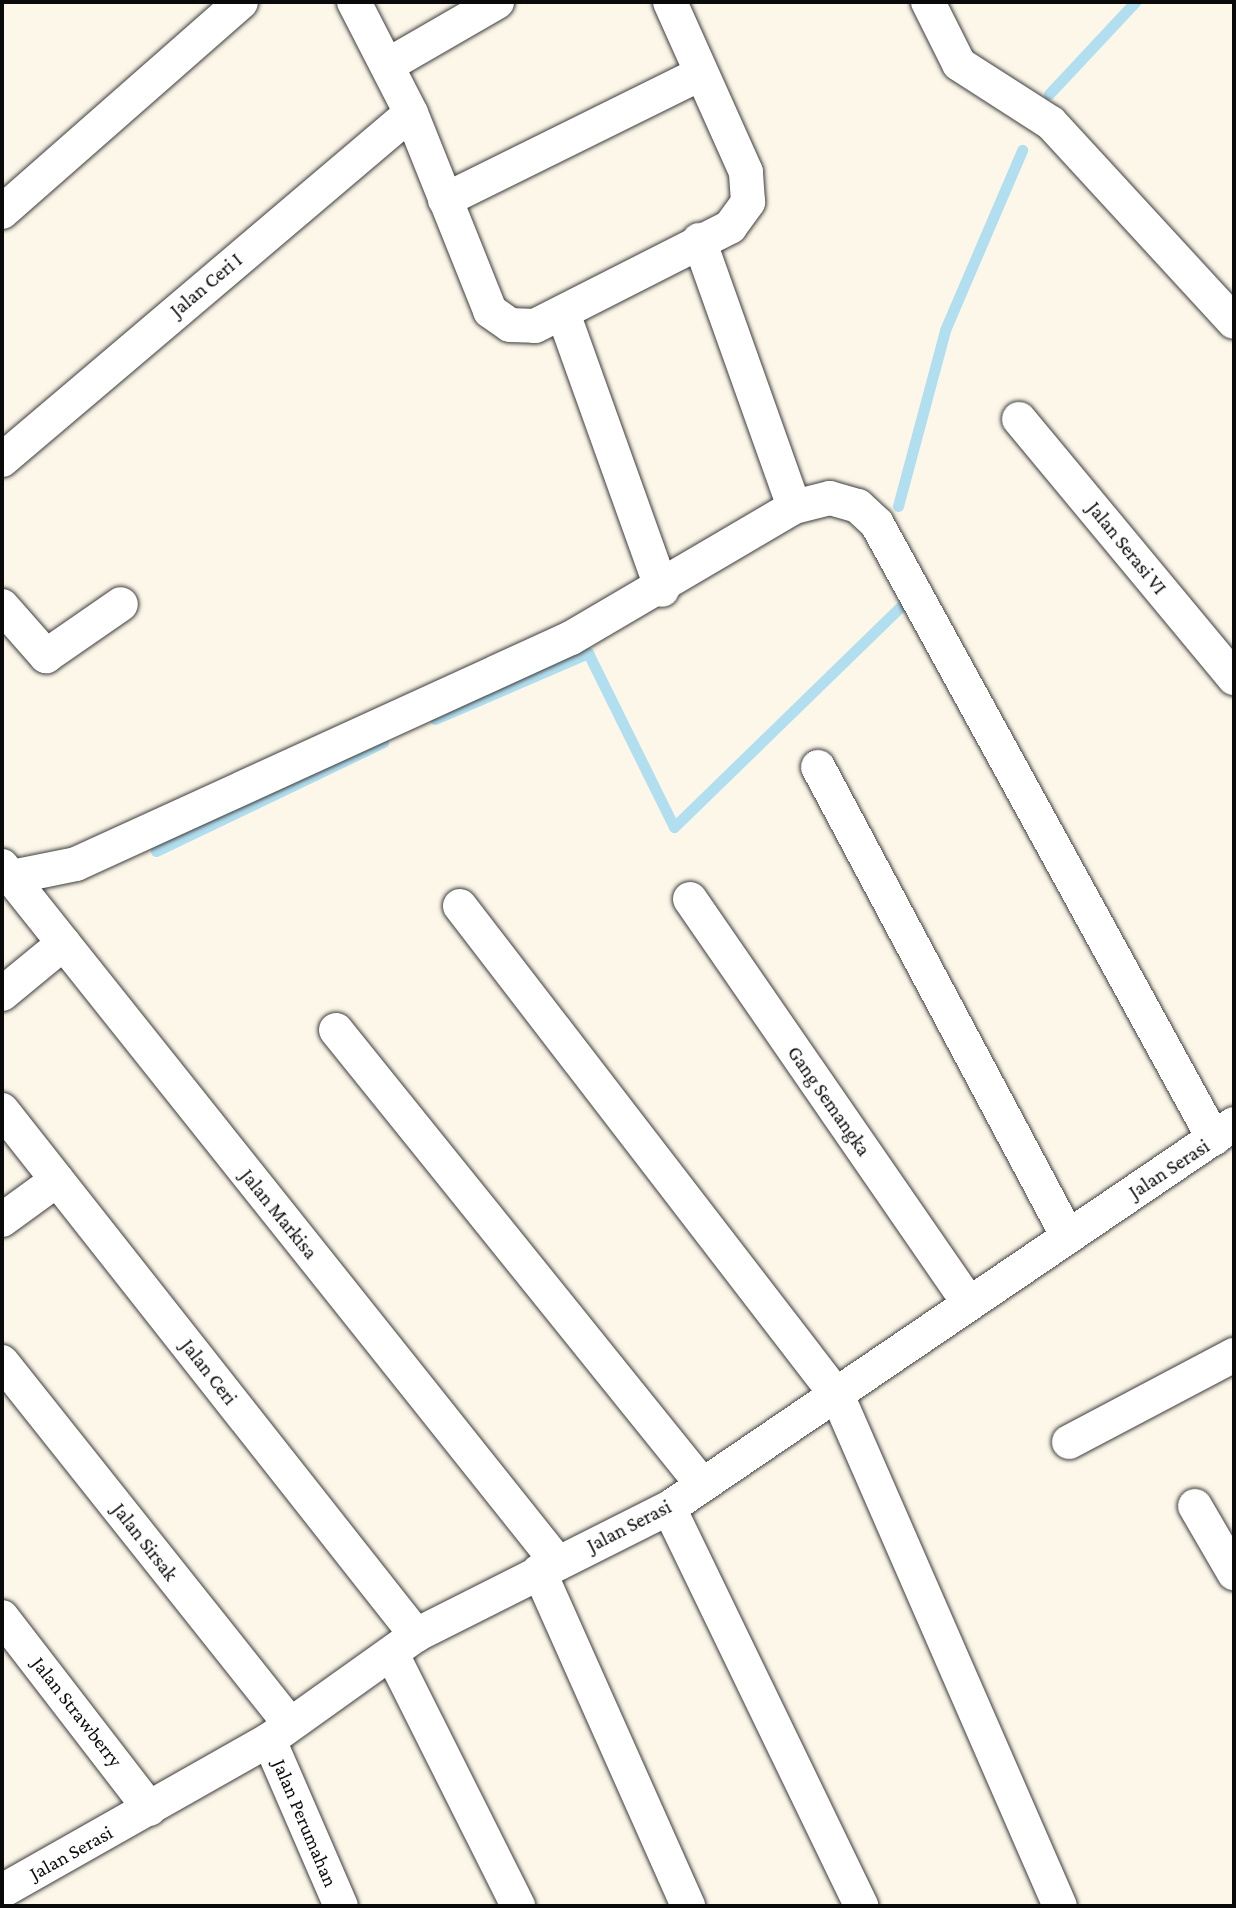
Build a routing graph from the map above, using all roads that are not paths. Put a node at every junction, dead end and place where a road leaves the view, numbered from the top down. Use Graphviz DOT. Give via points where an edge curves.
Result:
graph roads {
  1 [pos="241,2"];
  2 [pos="354,2"];
  3 [pos="497,2"];
  4 [pos="670,2"];
  5 [pos="928,2"];
  6 [pos="388,65"];
  7 [pos="700,74"];
  8 [pos="411,113"];
  9 [pos="445,200"];
  10 [pos="2,212"];
  11 [pos="699,240"];
  12 [pos="563,313"];
  13 [pos="1234,322"];
  14 [pos="1019,419"];
  15 [pos="2,460"];
  16 [pos="794,507"];
  17 [pos="662,590"];
  18 [pos="121,604"];
  19 [pos="2,606"];
  20 [pos="1234,678"];
  21 [pos="818,767"];
  22 [pos="7,872"];
  23 [pos="690,899"];
  24 [pos="460,906"];
  25 [pos="64,943"];
  26 [pos="2,994"];
  27 [pos="336,1030"];
  28 [pos="2,1110"];
  29 [pos="1224,1132"];
  30 [pos="57,1180"];
  31 [pos="2,1220"];
  32 [pos="1067,1235"];
  33 [pos="969,1303"];
  34 [pos="1234,1355"];
  35 [pos="2,1362"];
  36 [pos="838,1397"];
  37 [pos="1069,1442"];
  38 [pos="701,1483"];
  39 [pos="1195,1506"];
  40 [pos="669,1508"];
  41 [pos="548,1567"];
  42 [pos="1234,1573"];
  43 [pos="2,1617"];
  44 [pos="404,1644"];
  45 [pos="278,1731"];
  46 [pos="150,1809"];
  47 [pos="2,1891"];
  48 [pos="341,1906"];
  49 [pos="518,1906"];
  50 [pos="688,1906"];
  51 [pos="861,1906"];
  52 [pos="1060,1906"];
  1 -- 10 [label="street"];
  2 -- 6 [label="street"];
  3 -- 6 [label="street"];
  4 -- 7 [label="street"];
  5 -- 13 [label="street" via="959,64 1051,123"];
  6 -- 8 [label="street"];
  7 -- 9 [label="street"];
  7 -- 11 [label="street" via="746,172 748,202 730,227"];
  8 -- 9 [label="street"];
  8 -- 15 [label="street, Jalan Ceri I"];
  9 -- 12 [label="street" via="490,311 523,325"];
  11 -- 12 [label="street"];
  11 -- 16 [label="street"];
  12 -- 17 [label="street"];
  14 -- 20 [label="street, Jalan Serasi VI"];
  16 -- 17 [label="street"];
  16 -- 29 [label="street" via="830,498 858,506 877,524"];
  17 -- 22 [label="street" via="76,864"];
  18 -- 19 [label="street" via="46,656"];
  21 -- 32 [label="street"];
  22 -- 25 [label="street, Jalan Markisa"];
  23 -- 33 [label="street, Gang Semangka"];
  24 -- 36 [label="street"];
  25 -- 26 [label="street"];
  25 -- 41 [label="street, Jalan Markisa"];
  27 -- 38 [label="street"];
  28 -- 30 [label="street, Jalan Ceri"];
  29 -- 32 [label="street, Jalan Serasi"];
  30 -- 31 [label="street"];
  30 -- 44 [label="street, Jalan Ceri"];
  32 -- 33 [label="street, Jalan Serasi"];
  33 -- 36 [label="street, Jalan Serasi"];
  34 -- 37 [label="street"];
  35 -- 45 [label="street, Jalan Sirsak"];
  36 -- 38 [label="street, Jalan Serasi"];
  36 -- 52 [label="street"];
  38 -- 40 [label="street, Jalan Serasi"];
  39 -- 42 [label="street"];
  40 -- 41 [label="street, Jalan Serasi"];
  40 -- 51 [label="street"];
  41 -- 44 [label="street, Jalan Serasi"];
  41 -- 50 [label="street, Jalan Markisa"];
  43 -- 46 [label="street, Jalan Strawberry"];
  44 -- 45 [label="street, Jalan Serasi"];
  44 -- 49 [label="street, Jalan Ceri"];
  45 -- 46 [label="street, Jalan Serasi"];
  45 -- 48 [label="street, Jalan Perumahan"];
  46 -- 47 [label="street, Jalan Serasi"];
}
